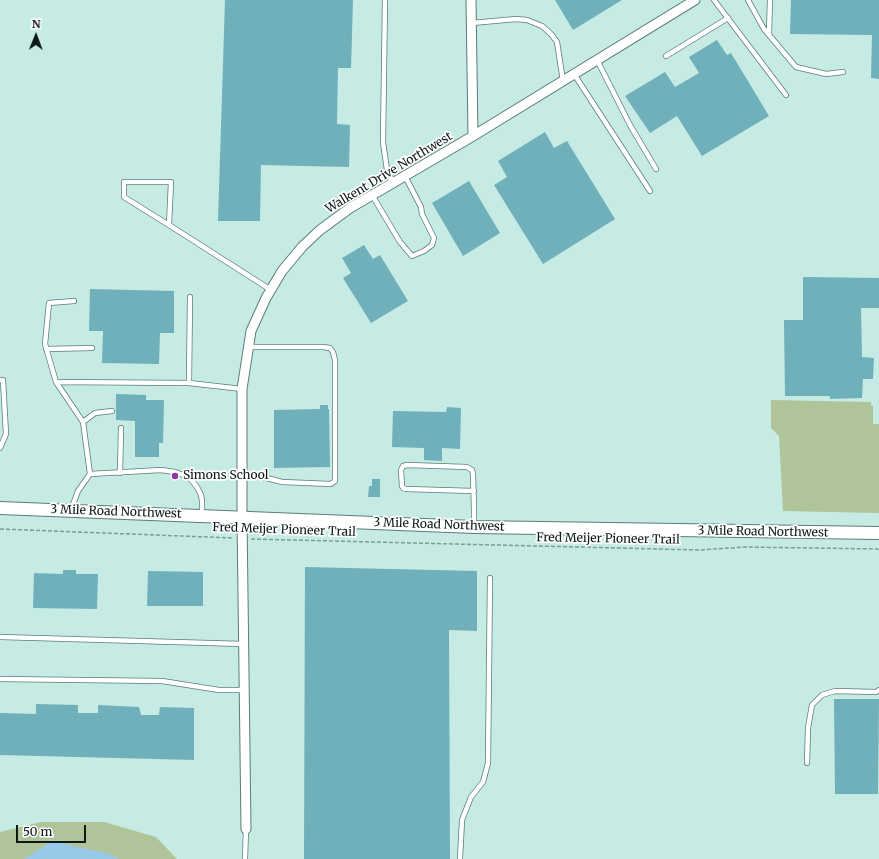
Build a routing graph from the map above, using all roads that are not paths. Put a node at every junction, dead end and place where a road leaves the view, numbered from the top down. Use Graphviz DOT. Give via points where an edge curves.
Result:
graph roads {
  1 [pos="385,0"];
  2 [pos="471,0"];
  3 [pos="695,0"];
  4 [pos="714,0"];
  5 [pos="748,0"];
  6 [pos="770,0"];
  7 [pos="728,18"];
  8 [pos="472,24"];
  9 [pos="769,35"];
  10 [pos="666,56"];
  11 [pos="597,60"];
  12 [pos="843,72"];
  13 [pos="574,74"];
  14 [pos="563,81"];
  15 [pos="786,95"];
  16 [pos="473,136"];
  17 [pos="656,169"];
  18 [pos="405,176"];
  19 [pos="393,183"];
  20 [pos="650,191"];
  21 [pos="372,195"];
  22 [pos="169,225"];
  23 [pos="271,290"];
  24 [pos="190,297"];
  25 [pos="74,301"];
  26 [pos="248,347"];
  27 [pos="92,348"];
  28 [pos="46,349"];
  29 [pos="0,380"];
  30 [pos="56,382"];
  31 [pos="189,383"];
  32 [pos="242,389"];
  33 [pos="112,411"];
  34 [pos="83,422"];
  35 [pos="121,428"];
  36 [pos="0,448"];
  37 [pos="120,473"];
  38 [pos="90,474"];
  39 [pos="242,475"];
  40 [pos="474,491"];
  41 [pos="0,508"];
  42 [pos="71,510"];
  43 [pos="202,516"];
  44 [pos="242,517"];
  45 [pos="474,527"];
  46 [pos="879,534"];
  47 [pos="490,578"];
  48 [pos="0,637"];
  49 [pos="244,644"];
  50 [pos="0,679"];
  51 [pos="245,690"];
  52 [pos="879,690"];
  53 [pos="807,762"];
  54 [pos="246,828"];
  55 [pos="245,859"];
  56 [pos="460,859"];
  1 -- 19 [label="lane" via="383,142 387,170"];
  2 -- 8 [label="street"];
  3 -- 11 [label="street, Walkent Drive Northwest"];
  4 -- 7 [label="lane"];
  5 -- 9 [label="lane"];
  6 -- 9 [label="lane"];
  7 -- 10 [label="lane"];
  7 -- 15 [label="lane"];
  8 -- 14 [label="lane" via="516,19 542,26 557,42"];
  8 -- 16 [label="street"];
  9 -- 12 [label="lane" via="796,67 826,74"];
  11 -- 13 [label="street, Walkent Drive Northwest"];
  11 -- 17 [label="lane"];
  13 -- 14 [label="street, Walkent Drive Northwest"];
  13 -- 20 [label="lane"];
  14 -- 16 [label="street, Walkent Drive Northwest"];
  16 -- 18 [label="street, Walkent Drive Northwest"];
  18 -- 19 [label="street, Walkent Drive Northwest"];
  18 -- 21 [label="lane" via="434,238 432,245 424,251 412,256 400,242"];
  19 -- 21 [label="street, Walkent Drive Northwest"];
  21 -- 23 [label="street, Walkent Drive Northwest" via="320,230 282,271"];
  22 -- 22 [label="lane" via="124,196 124,182 171,182"];
  22 -- 23 [label="lane"];
  23 -- 26 [label="street, Walkent Drive Northwest" via="251,330"];
  24 -- 31 [label="lane"];
  25 -- 28 [label="lane" via="49,303"];
  26 -- 32 [label="street, Walkent Drive Northwest"];
  26 -- 39 [label="lane" via="323,347 330,348 333,352 335,481 331,484 282,482"];
  27 -- 28 [label="lane"];
  28 -- 30 [label="lane"];
  29 -- 36 [label="lane" via="3,380 6,434"];
  30 -- 31 [label="lane"];
  30 -- 34 [label="lane"];
  31 -- 32 [label="lane"];
  32 -- 39 [label="street, Walkent Drive Northwest"];
  33 -- 34 [label="lane" via="95,413"];
  34 -- 38 [label="lane"];
  35 -- 37 [label="lane"];
  37 -- 38 [label="lane"];
  37 -- 43 [label="lane" via="161,470 189,478 201,496"];
  38 -- 42 [label="lane" via="78,491"];
  39 -- 44 [label="street, Walkent Drive Northwest"];
  40 -- 40 [label="lane" via="472,470 467,467 407,465 402,466 400,470 402,486 406,490"];
  40 -- 45 [label="lane"];
  41 -- 42 [label="main road, 3 Mile Road Northwest"];
  42 -- 43 [label="main road, 3 Mile Road Northwest"];
  43 -- 44 [label="main road, 3 Mile Road Northwest"];
  44 -- 45 [label="main road, 3 Mile Road Northwest"];
  44 -- 49 [label="street, Walkent Drive Northwest"];
  45 -- 46 [label="main road, 3 Mile Road Northwest"];
  47 -- 56 [label="lane" via="488,763 483,782 471,796 462,820"];
  48 -- 49 [label="lane"];
  49 -- 51 [label="street, Walkent Drive Northwest"];
  50 -- 51 [label="lane" via="162,681 219,690"];
  51 -- 54 [label="street, Walkent Drive Northwest"];
  52 -- 53 [label="lane" via="835,691 822,695 812,705"];
  54 -- 55 [label="lane"];
}
